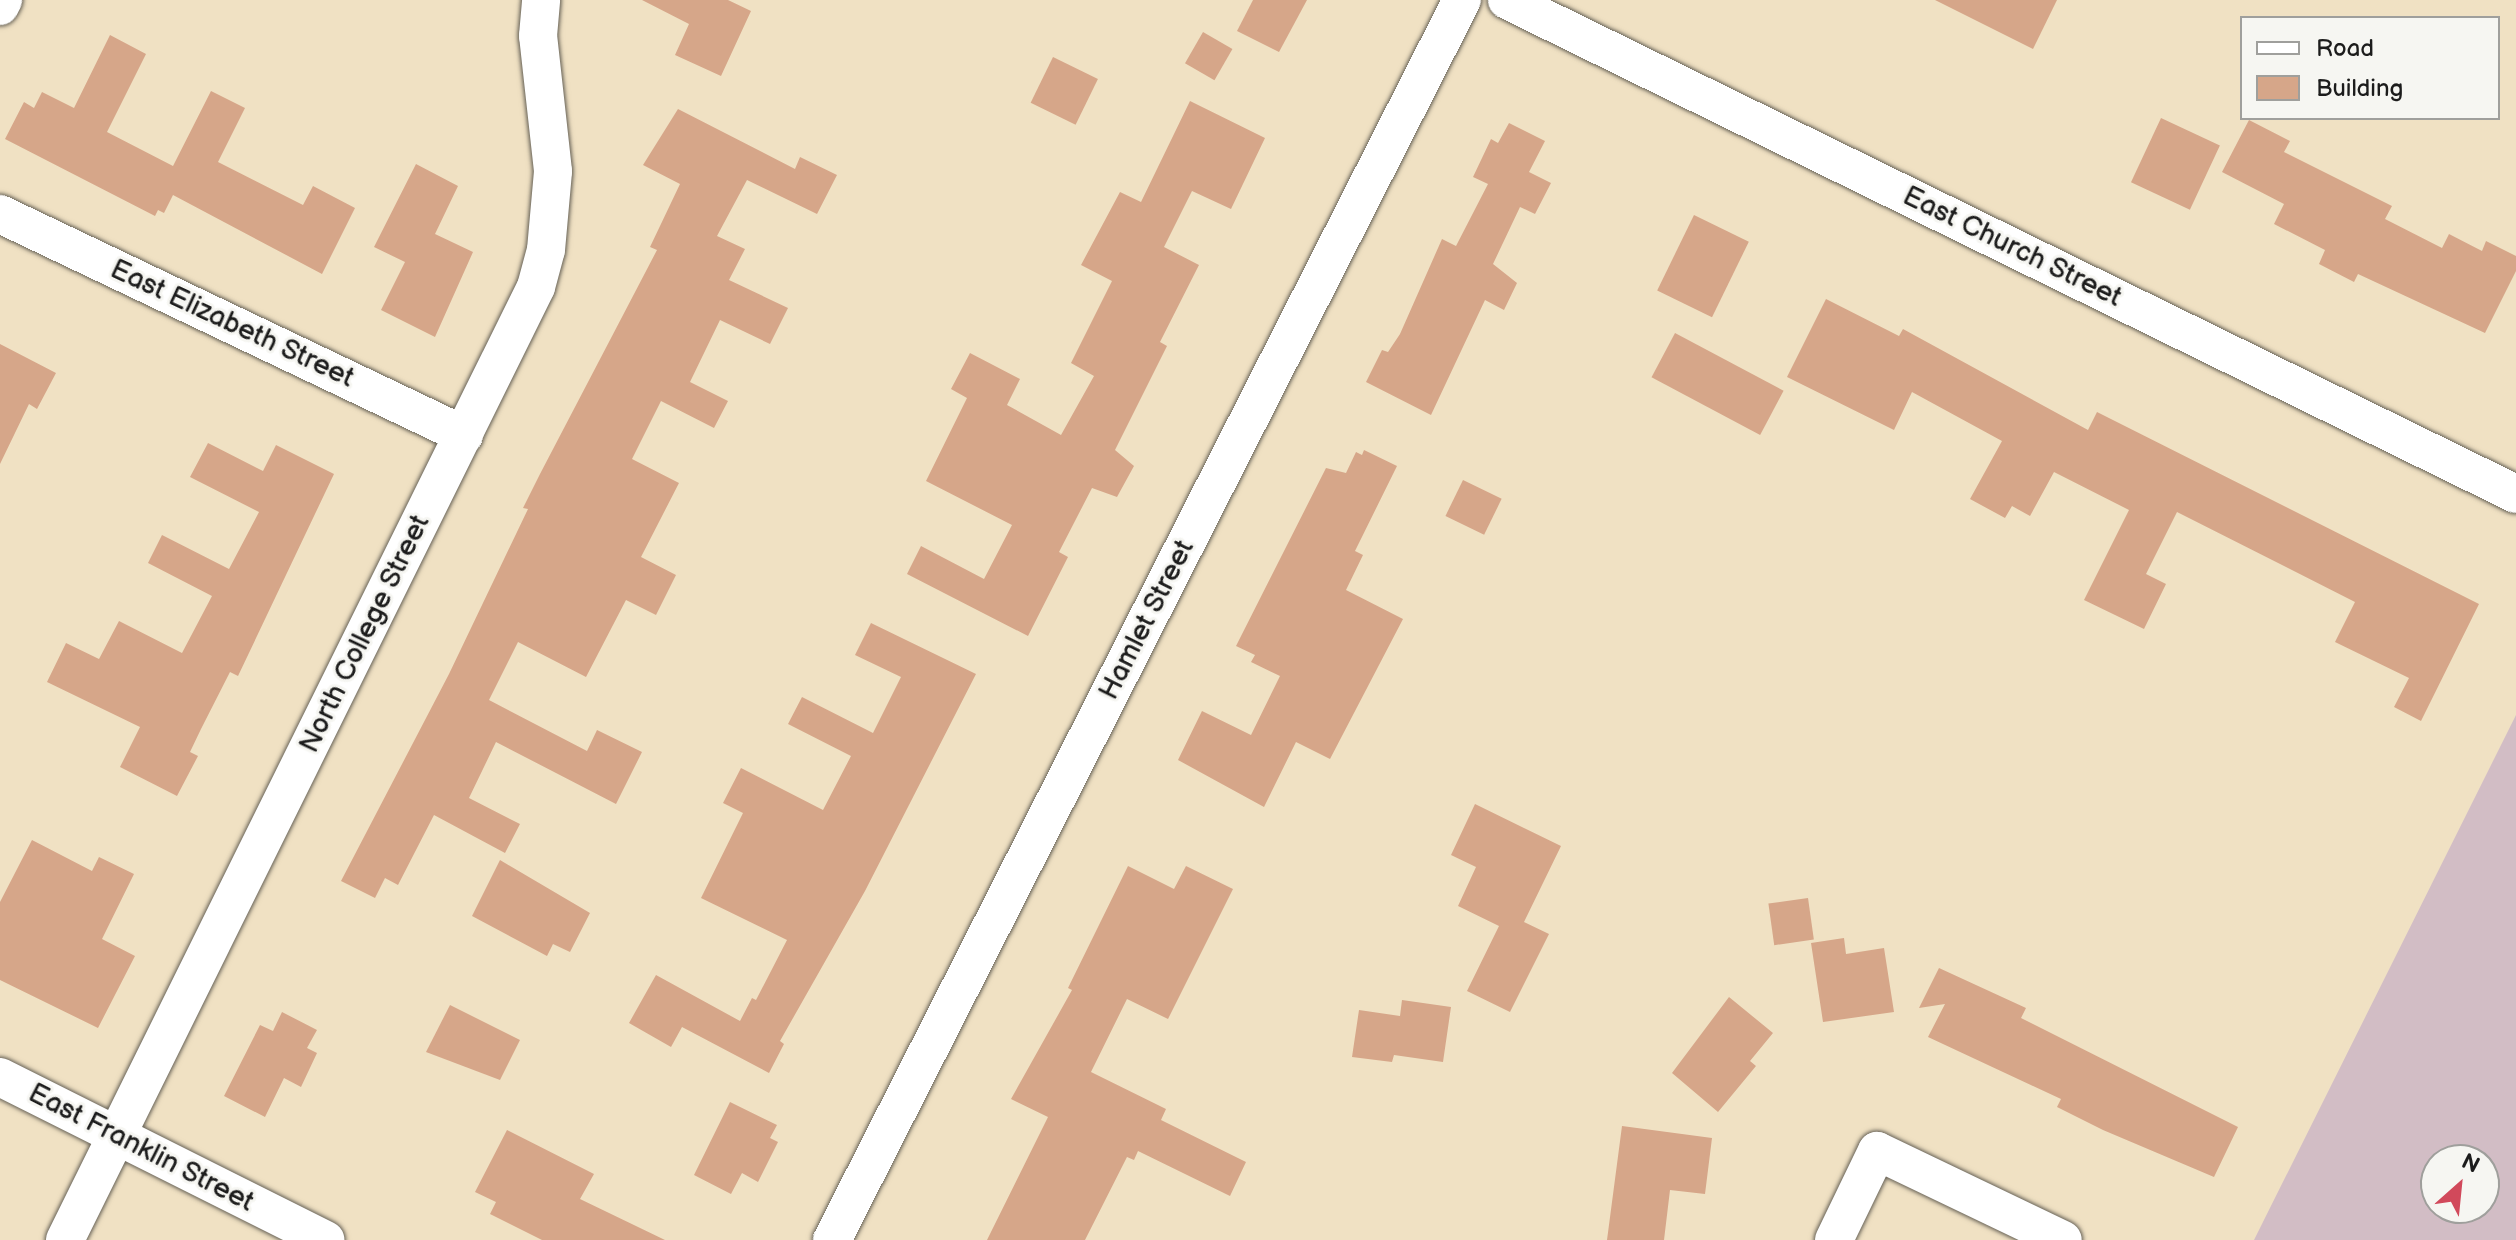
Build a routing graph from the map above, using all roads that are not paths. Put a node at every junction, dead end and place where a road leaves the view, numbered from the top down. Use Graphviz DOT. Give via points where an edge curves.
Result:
graph roads {
  1 [pos="3,0"];
  2 [pos="541,0"];
  3 [pos="1462,0"];
  4 [pos="1507,0"];
  5 [pos="0,6"];
  6 [pos="0,214"];
  7 [pos="464,435"];
  8 [pos="2516,494"];
  9 [pos="0,1077"];
  10 [pos="117,1135"];
  11 [pos="65,1240"];
  12 [pos="326,1240"];
  13 [pos="832,1240"];
  14 [pos="1834,1240"];
  15 [pos="2063,1240"];
  1 -- 5 [label="street"];
  2 -- 7 [label="street, North College Street" via="538,36 553,171 546,250 522,324"];
  3 -- 13 [label="street, Hamlet Street"];
  4 -- 8 [label="street, East Church Street"];
  6 -- 7 [label="street, East Elizabeth Street"];
  7 -- 10 [label="street, North College Street"];
  9 -- 10 [label="street, East Franklin Street"];
  10 -- 11 [label="street, North College Street"];
  10 -- 12 [label="street, East Franklin Street"];
  14 -- 15 [label="street" via="1877,1151"];
}
